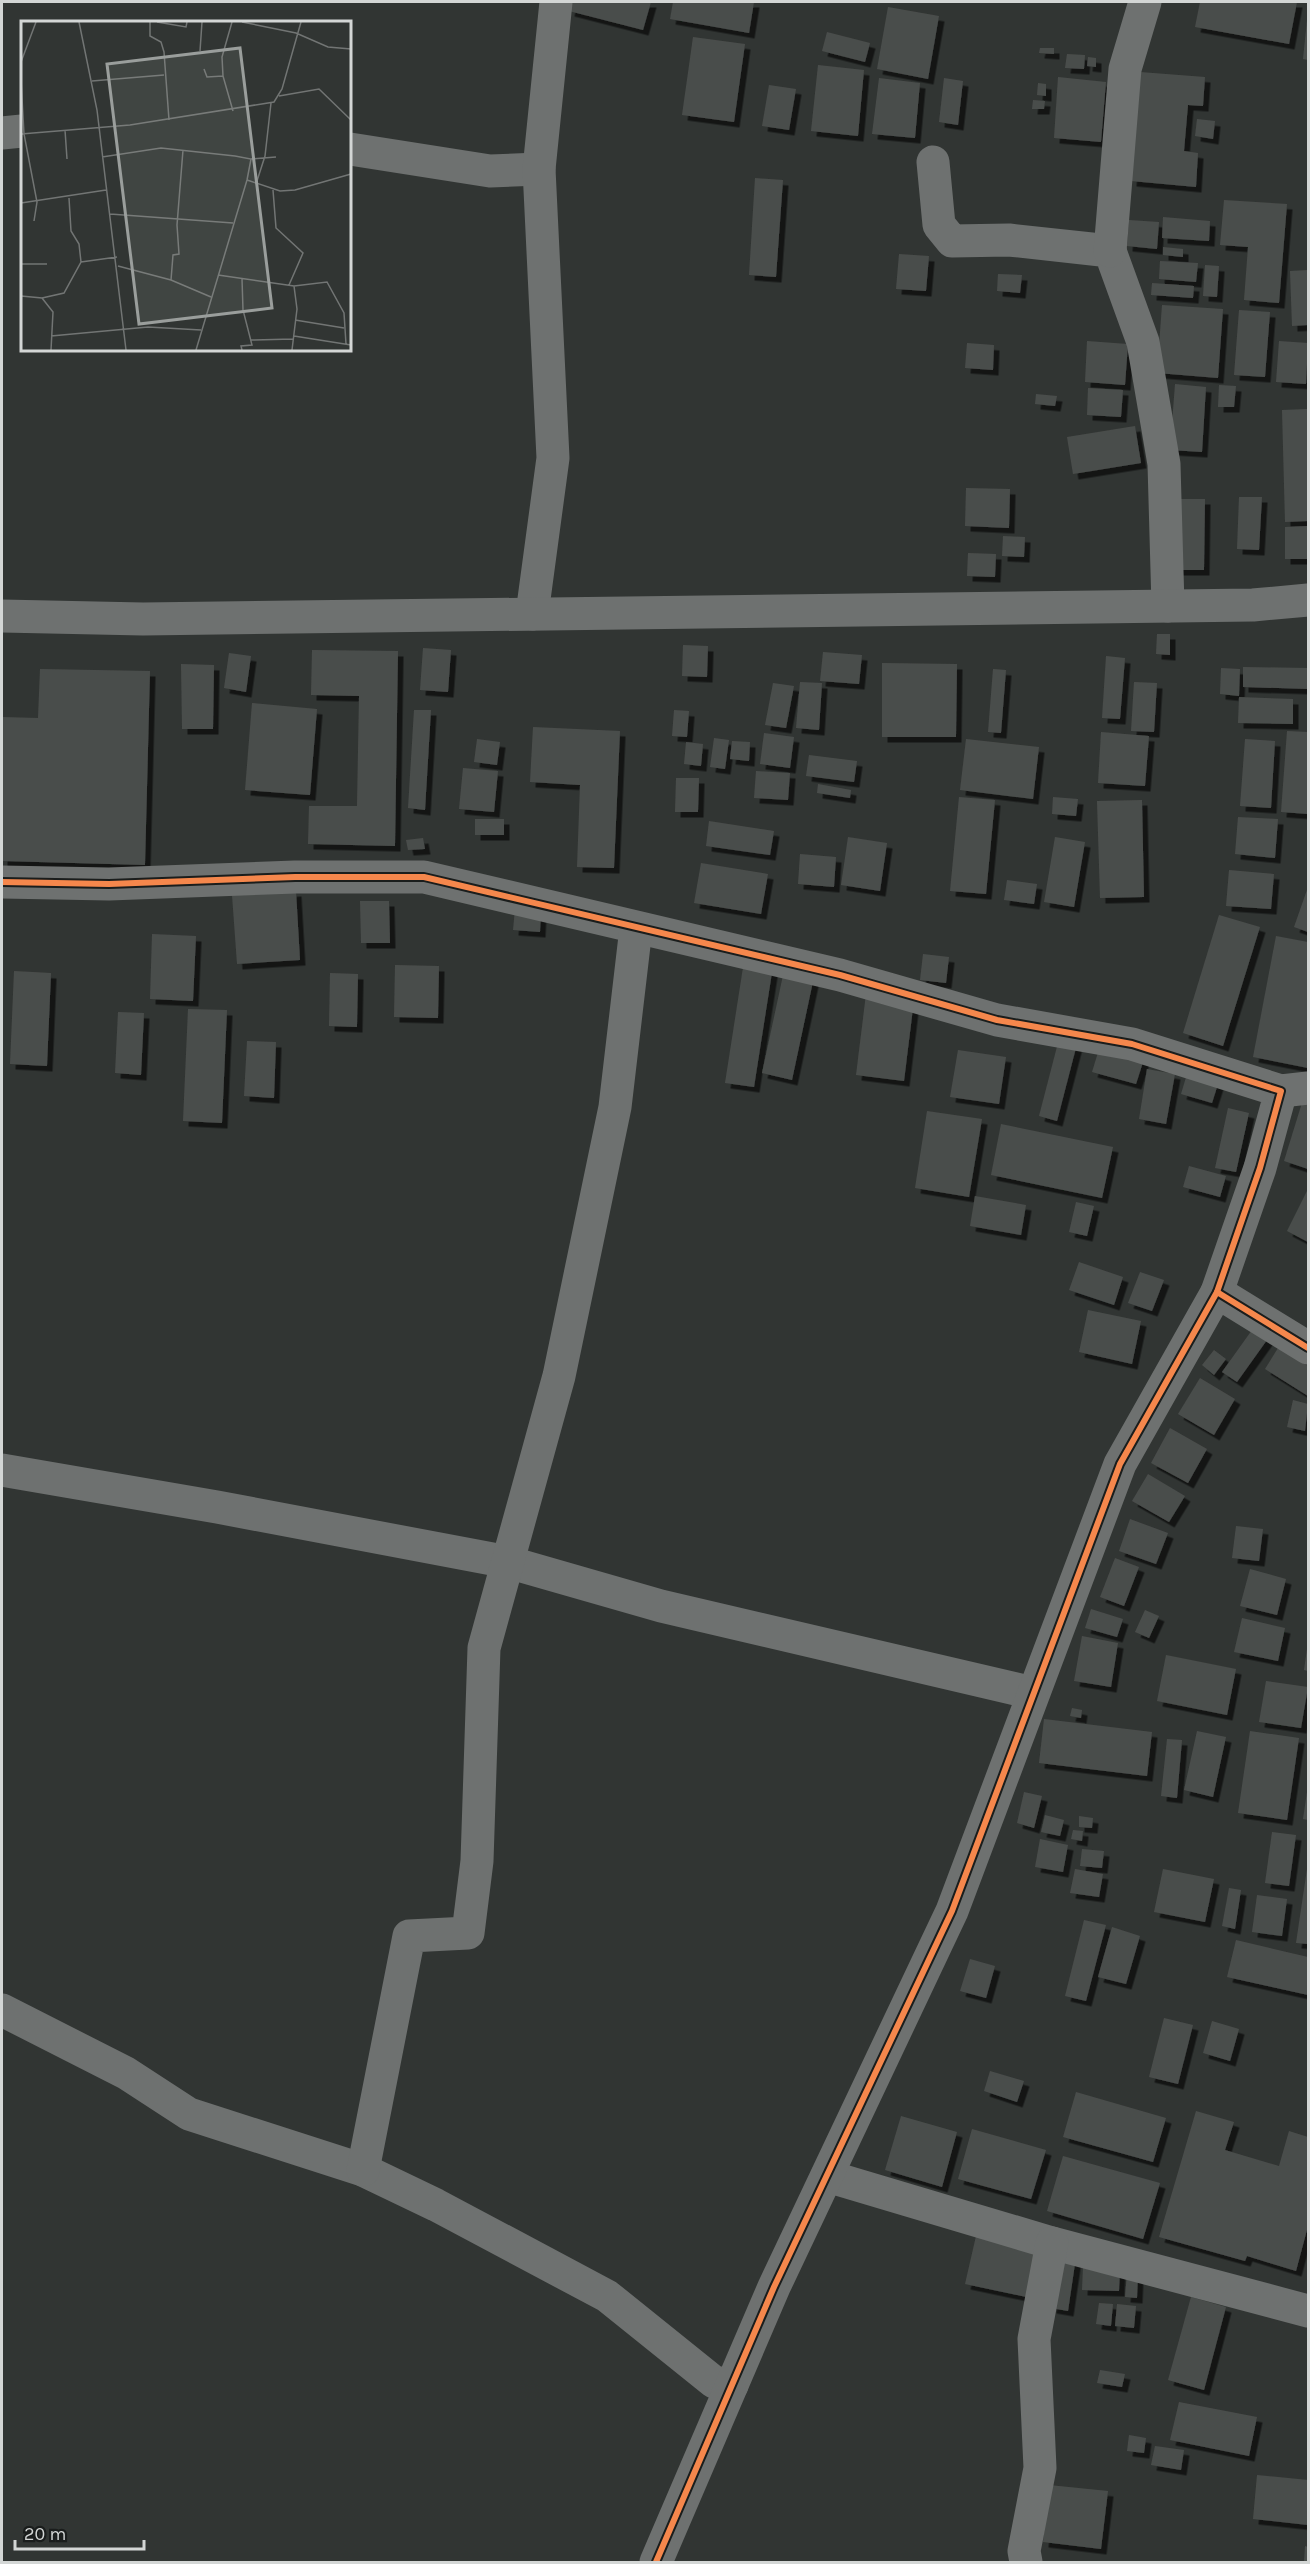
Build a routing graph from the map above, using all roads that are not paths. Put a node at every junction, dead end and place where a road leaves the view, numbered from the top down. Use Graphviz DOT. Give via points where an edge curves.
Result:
graph roads {
  1 [pos="556,2"];
  2 [pos="1145,2"];
  3 [pos="21,131"];
  4 [pos="2,133"];
  5 [pos="351,149"];
  6 [pos="933,162"];
  7 [pos="539,169"];
  8 [pos="1110,251"];
  9 [pos="1308,600"];
  10 [pos="1168,606"];
  11 [pos="531,615"];
  12 [pos="2,616"];
  13 [pos="2,882"];
  14 [pos="636,928"];
  15 [pos="1295,1090"];
  16 [pos="1217,1292"];
  17 [pos="1307,1343"];
  18 [pos="2,1470"];
  19 [pos="508,1563"];
  20 [pos="1033,1693"];
  21 [pos="2,2010"];
  22 [pos="363,2170"];
  23 [pos="827,2176"];
  24 [pos="1052,2243"];
  25 [pos="1308,2311"];
  26 [pos="732,2385"];
  27 [pos="656,2562"];
  28 [pos="1026,2562"];
  1 -- 7 [label="street"];
  2 -- 8 [label="street" via="1125,69"];
  3 -- 4 [label="street"];
  5 -- 7 [label="street" via="490,171"];
  6 -- 8 [label="street" via="939,225 952,242 1009,240"];
  7 -- 11 [label="street" via="553,458"];
  8 -- 10 [label="street" via="1143,342 1164,464"];
  9 -- 10 [label="street"];
  10 -- 11 [label="street"];
  11 -- 12 [label="street" via="142,619"];
  13 -- 14 [label="street" via="109,884 424,877"];
  14 -- 15 [label="street" via="840,975 997,1020 1132,1044"];
  14 -- 19 [label="street" via="615,1107 559,1376"];
  15 -- 16 [label="street" via="1260,1168"];
  16 -- 17 [label="street"];
  16 -- 20 [label="street" via="1120,1464"];
  18 -- 19 [label="street"];
  19 -- 20 [label="street" via="661,1606"];
  19 -- 22 [label="street" via="484,1648 477,1861 468,1933 409,1936"];
  20 -- 23 [label="street" via="952,1911"];
  21 -- 22 [label="street" via="126,2073 189,2114"];
  22 -- 26 [label="street" via="607,2296 714,2382"];
  23 -- 24 [label="street"];
  23 -- 26 [label="street"];
  24 -- 25 [label="street"];
  24 -- 28 [label="street" via="1034,2339 1040,2468 1024,2551"];
  26 -- 27 [label="street"];
}
